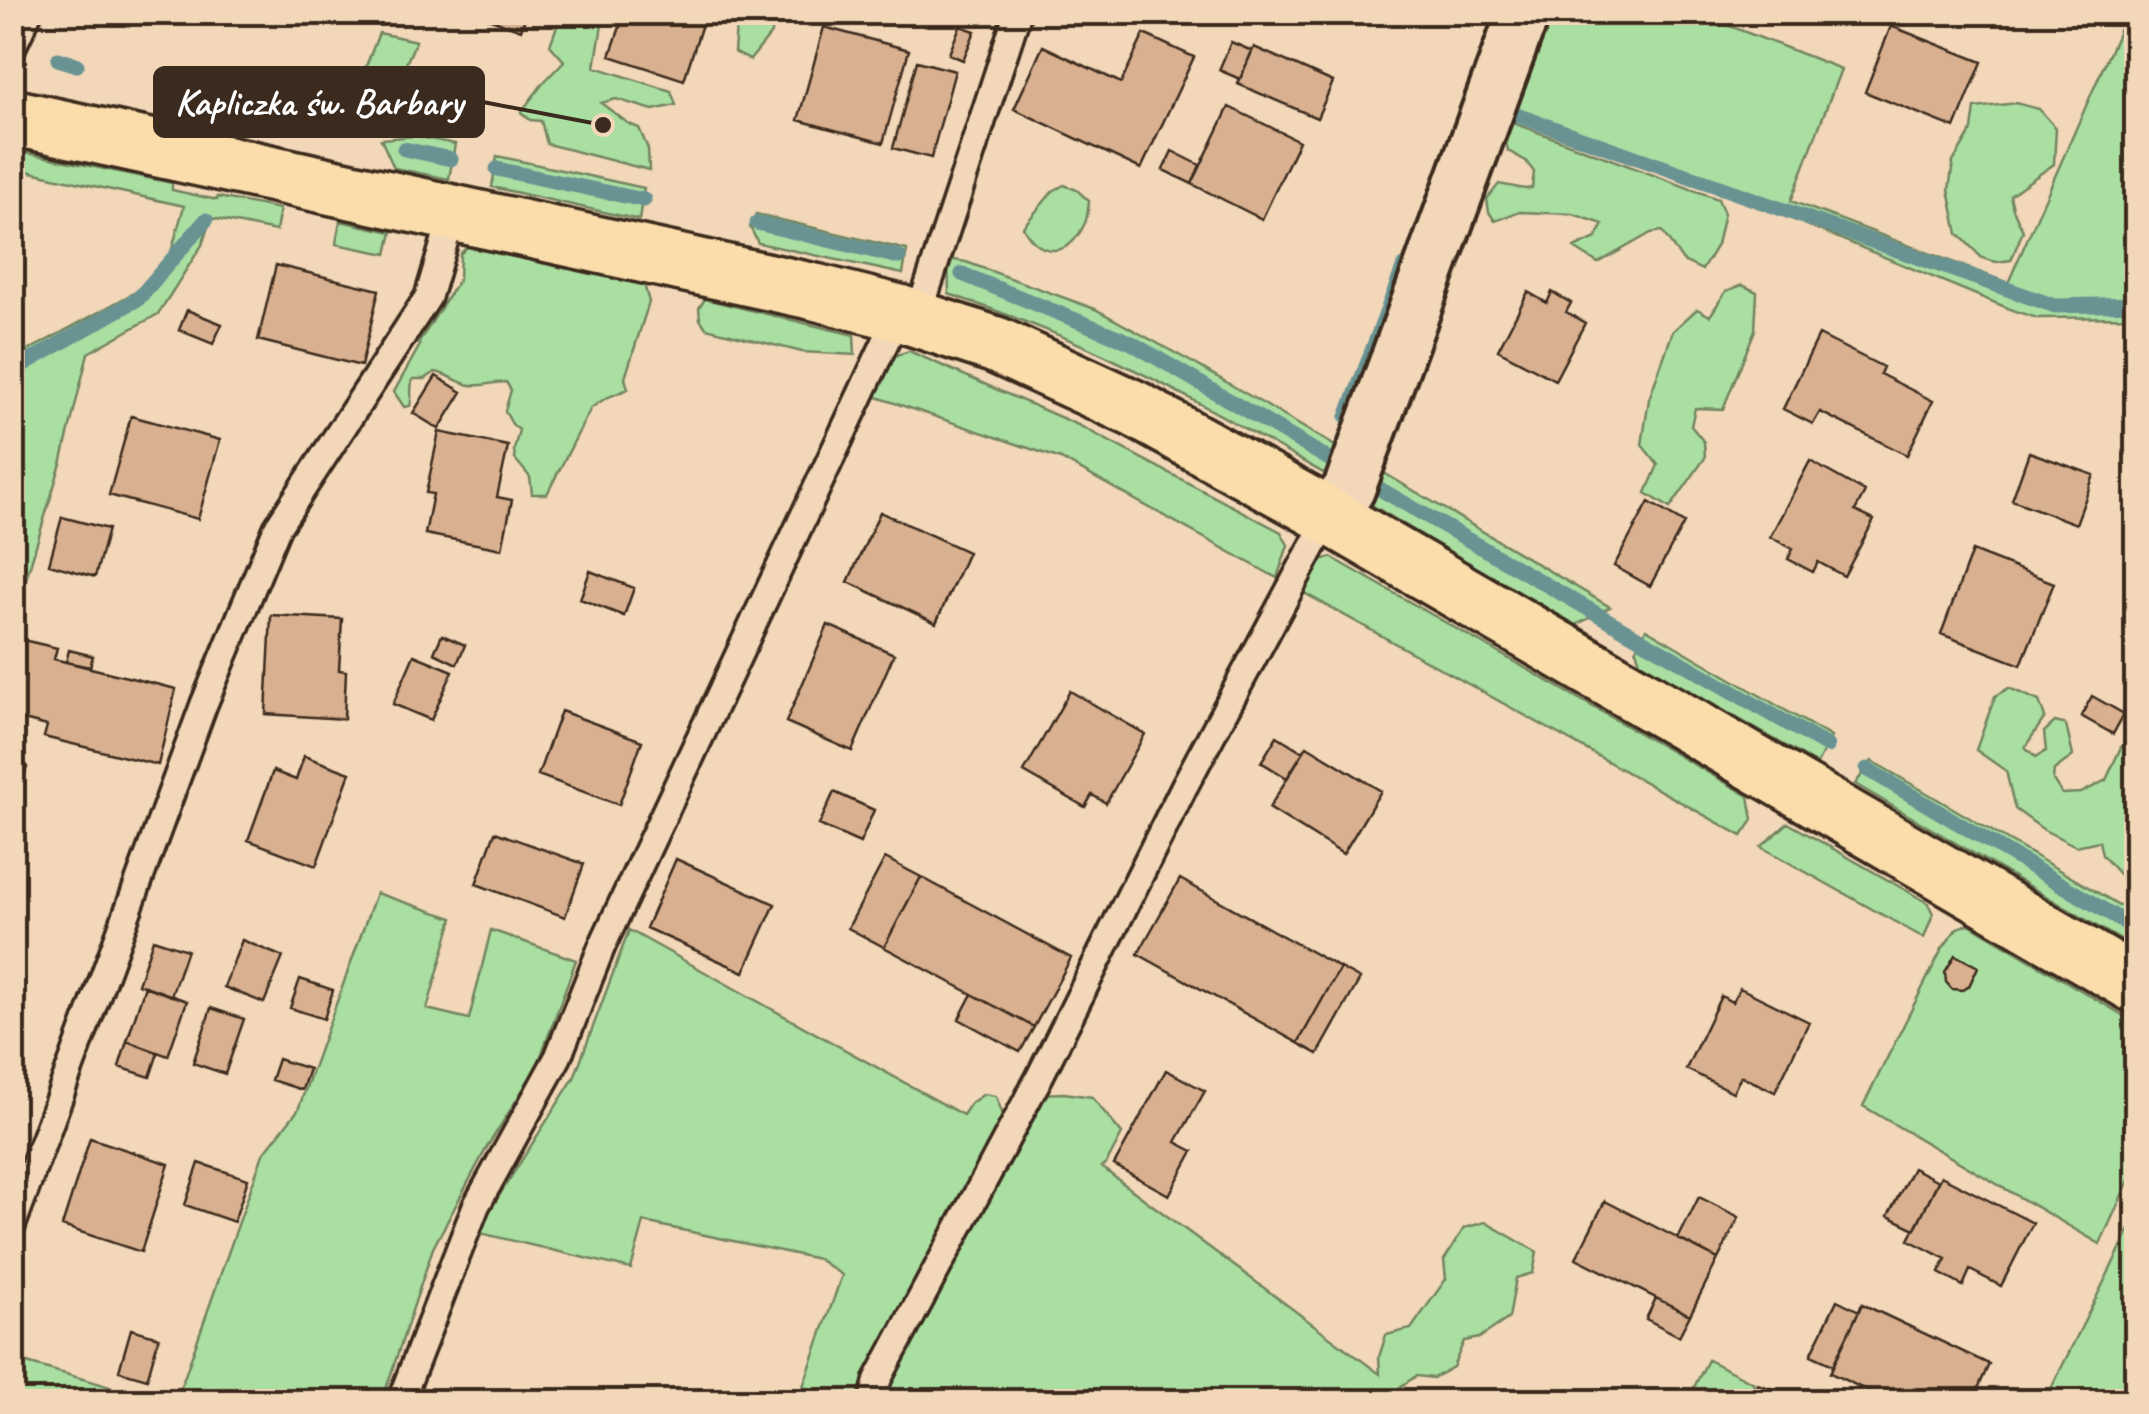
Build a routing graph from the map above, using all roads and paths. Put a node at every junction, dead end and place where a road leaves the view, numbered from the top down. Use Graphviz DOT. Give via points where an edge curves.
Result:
graph roads {
  1 [pos="29,12"];
  2 [pos="1018,12"];
  3 [pos="1525,12"];
  4 [pos="12,48"];
  5 [pos="12,116"];
  6 [pos="453,213"];
  7 [pos="908,316"];
  8 [pos="1346,488"];
  9 [pos="2136,985"];
  10 [pos="12,1226"];
  11 [pos="400,1402"];
  12 [pos="872,1402"];
  1 -- 4 [label="lane"];
  2 -- 7 [label="lane"];
  3 -- 8 [label="street"];
  5 -- 6 [label="main road"];
  6 -- 7 [label="main road"];
  6 -- 10 [label="lane" via="428,297 277,528 204,704"];
  7 -- 8 [label="main road" via="996,345 1134,409"];
  7 -- 11 [label="lane" via="610,929 558,1057 476,1206"];
  8 -- 9 [label="main road"];
  8 -- 12 [label="lane" via="1184,785 1040,1076 878,1379"];
}
